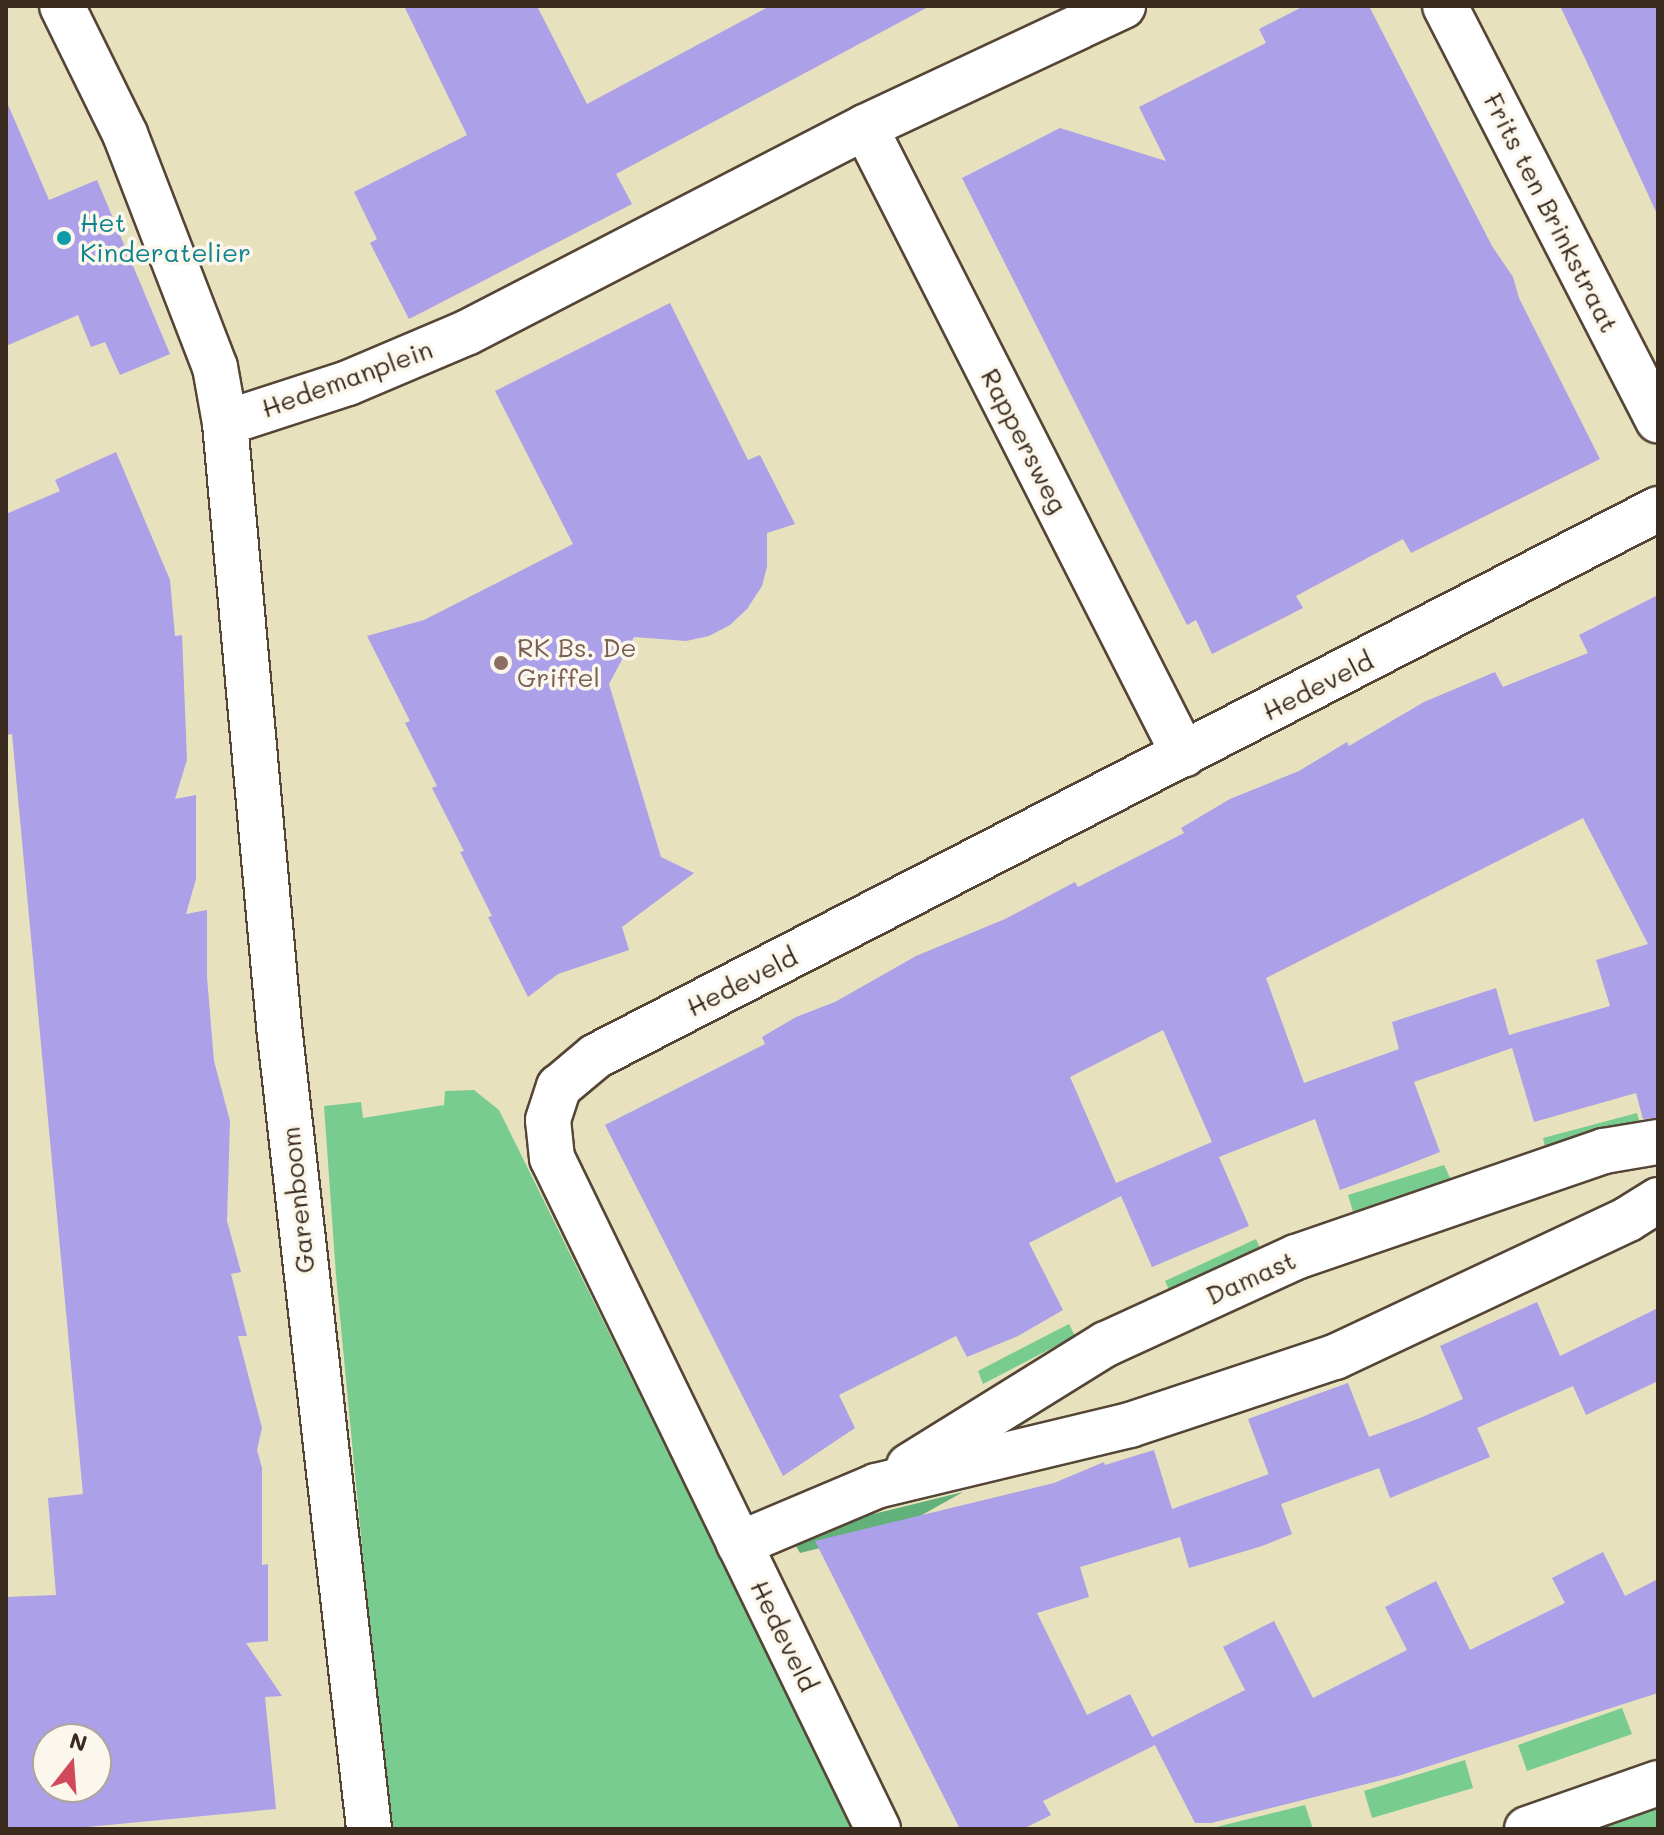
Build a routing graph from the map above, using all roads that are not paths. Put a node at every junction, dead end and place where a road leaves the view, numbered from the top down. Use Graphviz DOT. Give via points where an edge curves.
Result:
graph roads {
  1 [pos="62,6"];
  2 [pos="1123,6"];
  3 [pos="1445,6"];
  4 [pos="865,127"];
  5 [pos="1658,421"];
  6 [pos="225,423"];
  7 [pos="1658,509"];
  8 [pos="236,570"];
  9 [pos="1184,755"];
  10 [pos="1658,1142"];
  11 [pos="1658,1200"];
  12 [pos="876,1486"];
  13 [pos="739,1544"];
  14 [pos="1658,1783"];
  15 [pos="369,1829"];
  16 [pos="878,1829"];
  17 [pos="1527,1829"];
  1 -- 6 [label="street, Hedemanplein" via="125,134 215,367"];
  2 -- 4 [label="street"];
  3 -- 5 [label="street, Frits ten Brinkstraat"];
  4 -- 6 [label="street, Hedemanplein" via="468,332 348,383"];
  4 -- 9 [label="street, Rappersweg"];
  6 -- 8 [label="street, Hedemanplein"];
  7 -- 9 [label="street, Hedeveld"];
  8 -- 15 [label="street, Garenboom" via="280,1042"];
  9 -- 13 [label="street, Hedeveld" via="596,1056 559,1087 548,1120 552,1158"];
  10 -- 12 [label="street, Damast" via="1604,1151 1296,1257 1106,1344"];
  11 -- 12 [label="street, Damast" via="1335,1357 1130,1425"];
  12 -- 13 [label="street, Damast"];
  13 -- 16 [label="street, Hedeveld"];
  14 -- 17 [label="street"];
}
